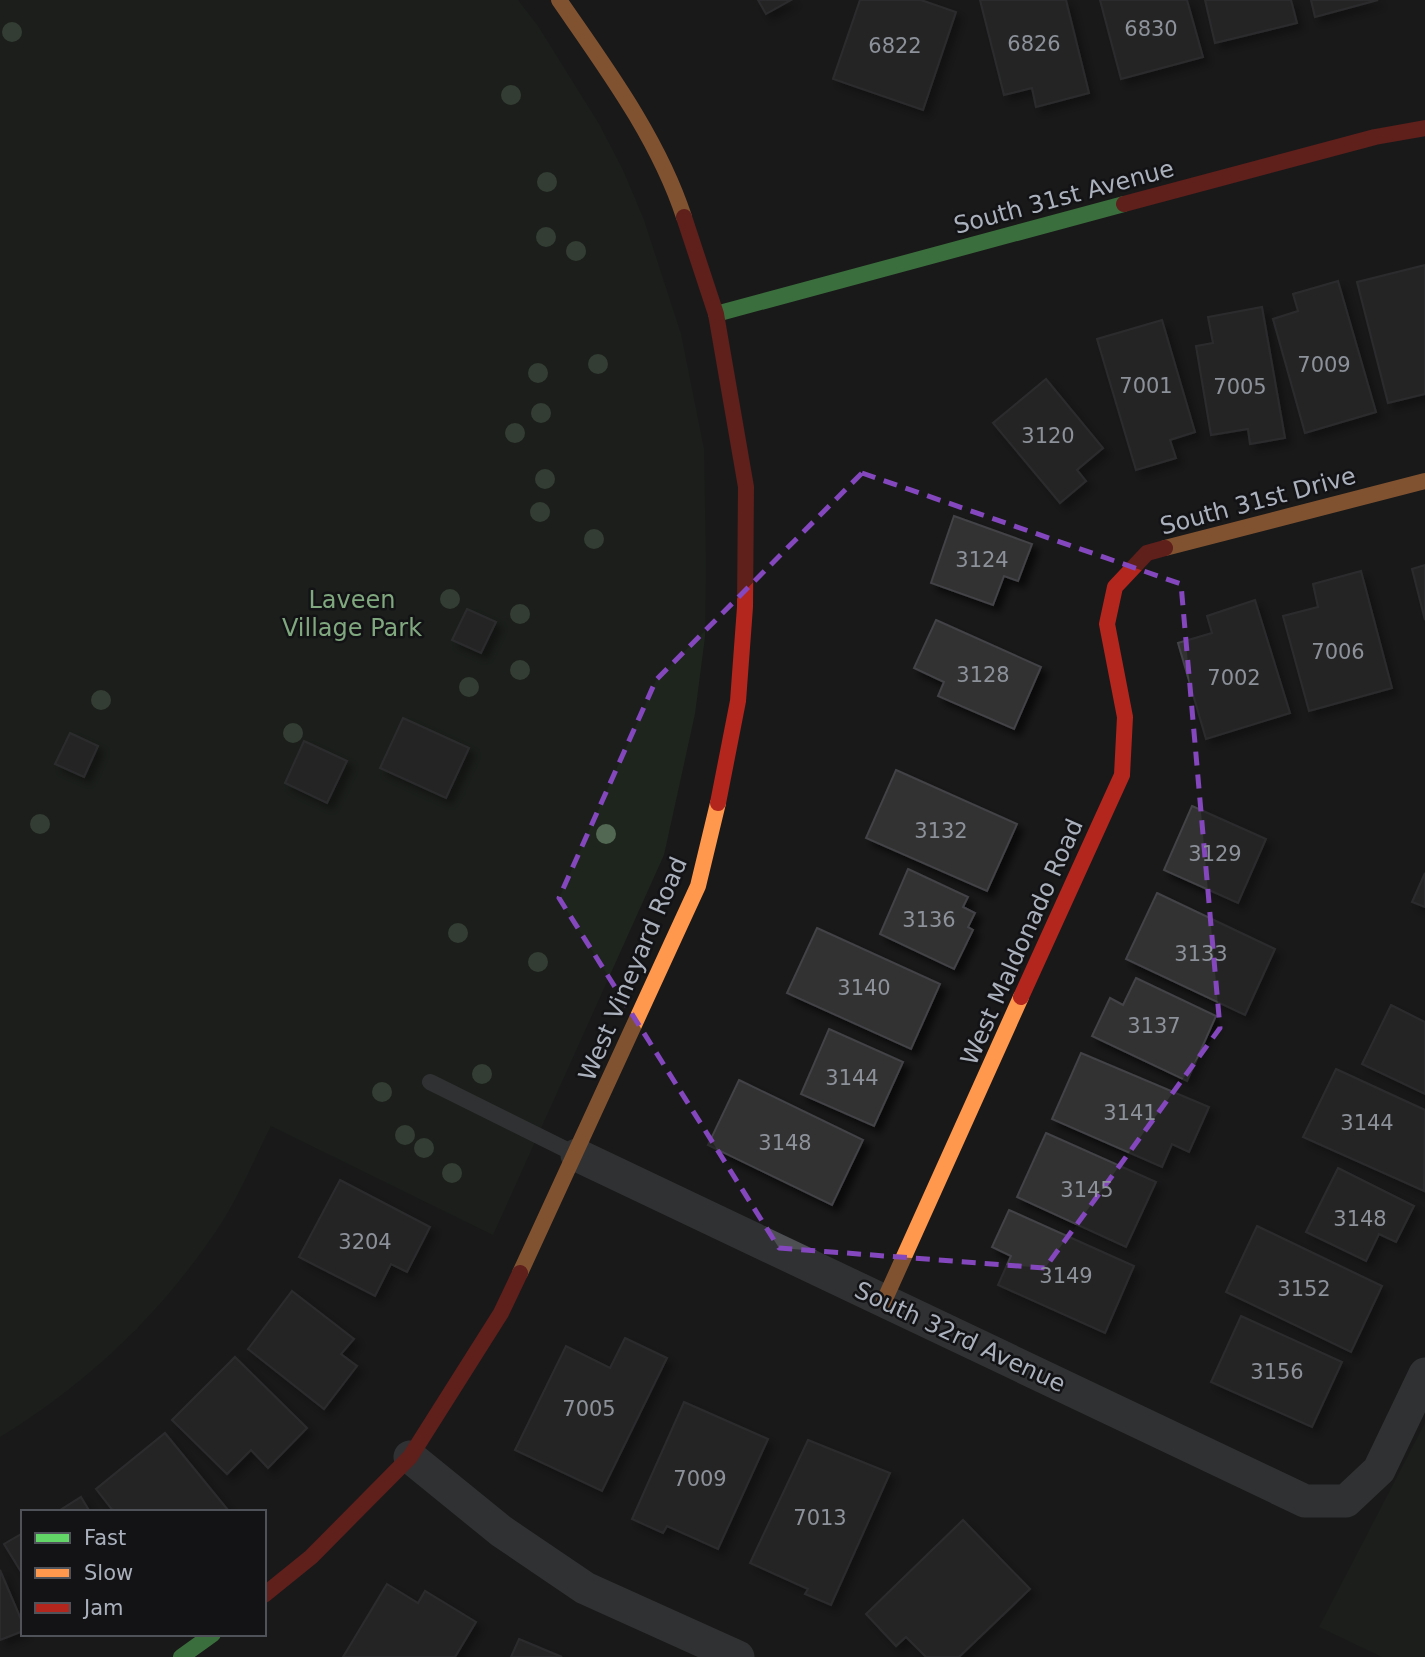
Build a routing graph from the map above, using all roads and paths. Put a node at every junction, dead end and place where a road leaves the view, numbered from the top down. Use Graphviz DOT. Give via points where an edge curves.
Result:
graph roads {
  1 [pos="559,0"];
  2 [pos="1425,128"];
  3 [pos="716,314"];
  4 [pos="1425,481"];
  5 [pos="1115,587"];
  6 [pos="430,1082"];
  7 [pos="577,1156"];
  8 [pos="884,1301"];
  9 [pos="1425,1374"];
  10 [pos="410,1457"];
  11 [pos="266,1593"];
  12 [pos="211,1636"];
  13 [pos="181,1657"];
  14 [pos="738,1657"];
  1 -- 3 [label="street, West Vineyard Road" via="624,94 675,190"];
  2 -- 3 [label="street, South 31st Avenue" via="1375,137"];
  3 -- 7 [label="street, West Vineyard Road" via="746,487 738,701 698,886"];
  4 -- 5 [label="street, South 31st Drive" via="1147,554"];
  5 -- 8 [label="street, West Maldonado Road" via="1107,624 1125,717 1122,775"];
  6 -- 7 [label="lane"];
  7 -- 8 [label="street, South 32rd Avenue"];
  7 -- 10 [label="street, West Vineyard Road" via="501,1313"];
  8 -- 9 [label="street, South 32rd Avenue" via="1305,1501 1346,1501 1379,1470"];
  10 -- 11 [label="street, West Vineyard Road" via="311,1556"];
  10 -- 14 [label="street" via="500,1531 585,1588"];
  12 -- 13 [label="street"];
}
